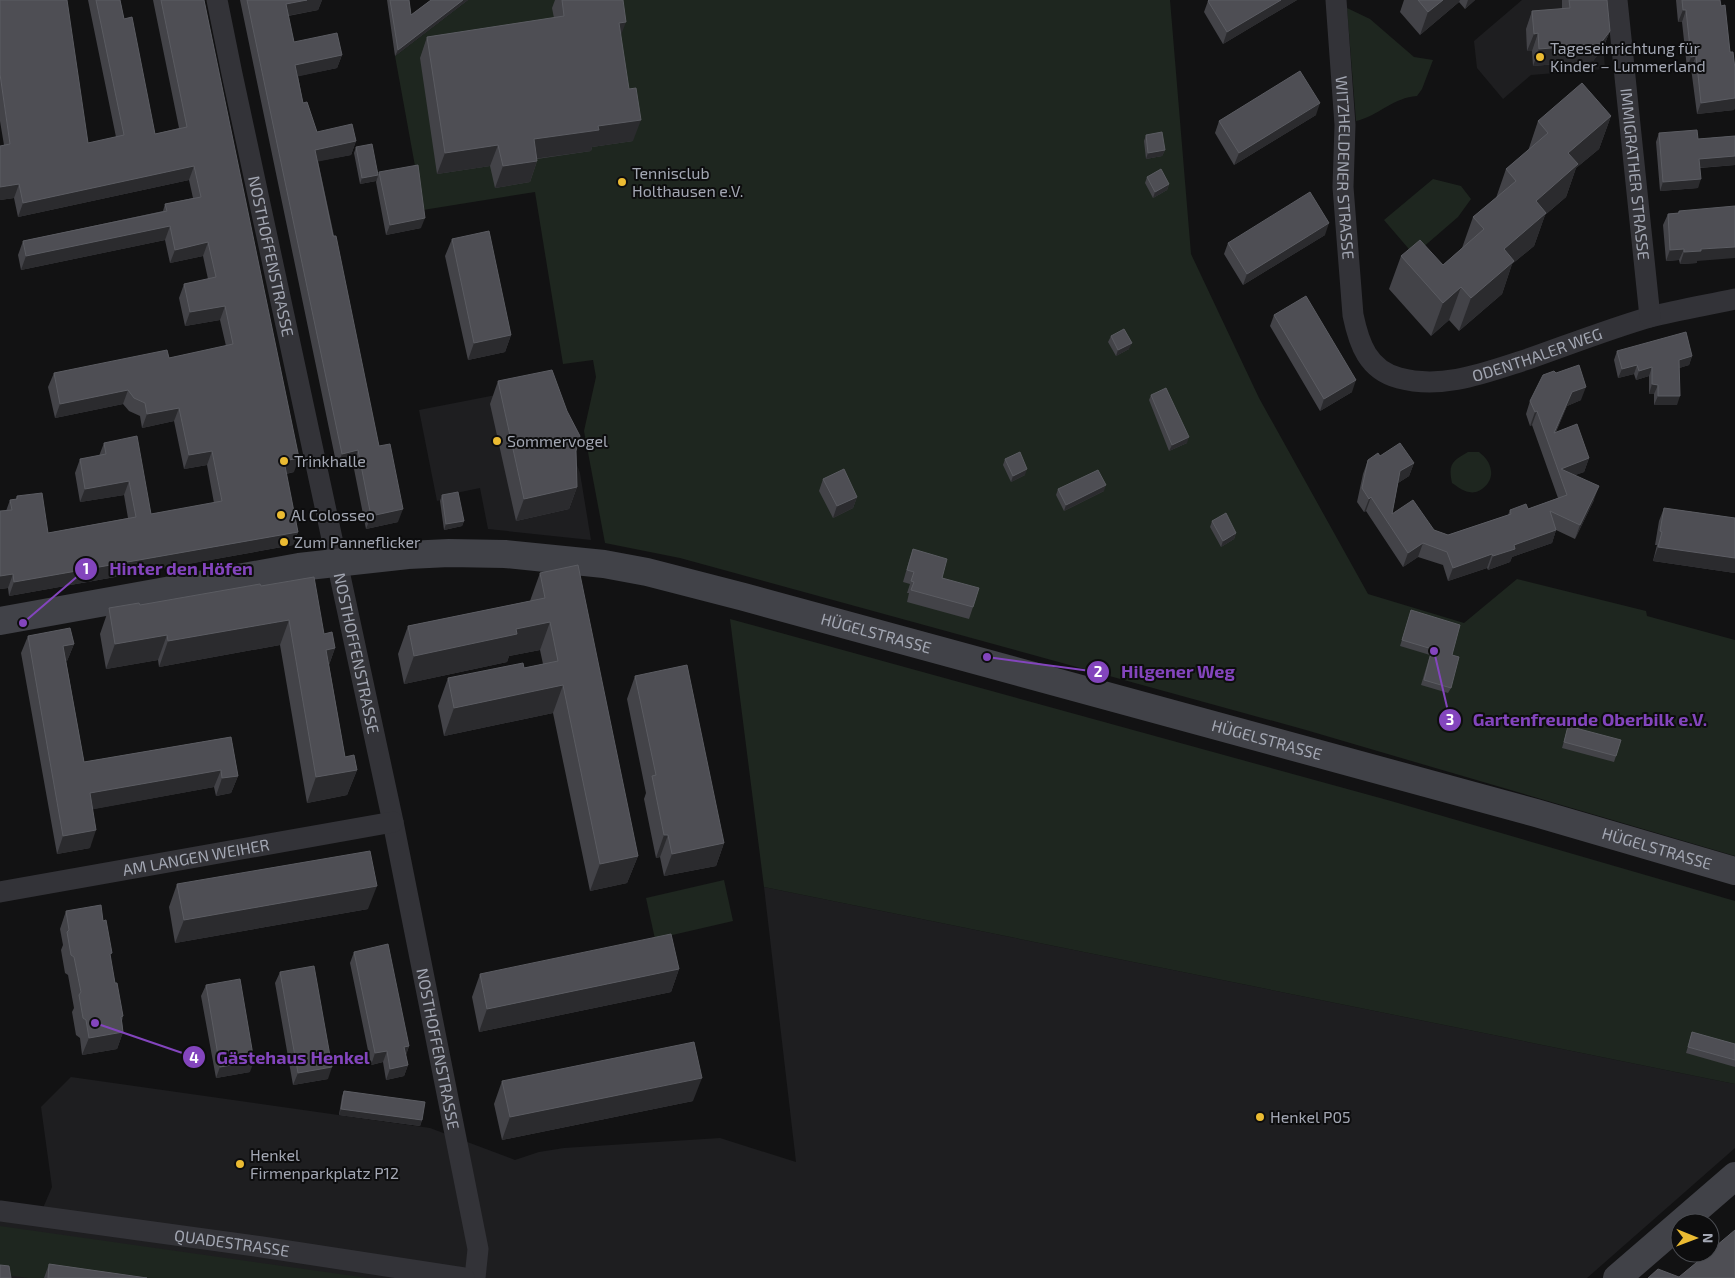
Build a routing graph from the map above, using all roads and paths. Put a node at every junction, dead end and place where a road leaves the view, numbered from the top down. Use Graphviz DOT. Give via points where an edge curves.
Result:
graph roads {
  1 [pos="217,0"];
  2 [pos="1336,0"];
  3 [pos="1617,0"];
  4 [pos="1735,299"];
  5 [pos="1650,317"];
  6 [pos="1357,335"];
  7 [pos="337,562"];
  8 [pos="0,621"];
  9 [pos="393,822"];
  10 [pos="1735,870"];
  11 [pos="0,892"];
  12 [pos="1735,1176"];
  13 [pos="0,1211"];
  14 [pos="464,1278"];
  15 [pos="475,1278"];
  16 [pos="1617,1278"];
  1 -- 7 [label="street, NOSTHOFFENSTRASSE"];
  2 -- 6 [label="street, WITZHELDENER STRASSE" via="1345,125 1343,187"];
  3 -- 5 [label="street, IMMIGRATHER STRASSE"];
  4 -- 5 [label="street, ODENTHALER WEG"];
  5 -- 6 [label="street, ODENTHALER WEG" via="1490,372 1444,381 1391,376 1368,359"];
  7 -- 8 [label="street, HÜGELSTRASSE"];
  7 -- 9 [label="street, NOSTHOFFENSTRASSE"];
  7 -- 10 [label="street, HÜGELSTRASSE" via="449,552 491,553 604,564 646,572 985,662"];
  9 -- 11 [label="street, AM LANGEN WEIHER"];
  9 -- 15 [label="street, NOSTHOFFENSTRASSE" via="478,1249"];
  12 -- 16 [label="street"];
  13 -- 14 [label="street, QUADESTRASSE"];
}
